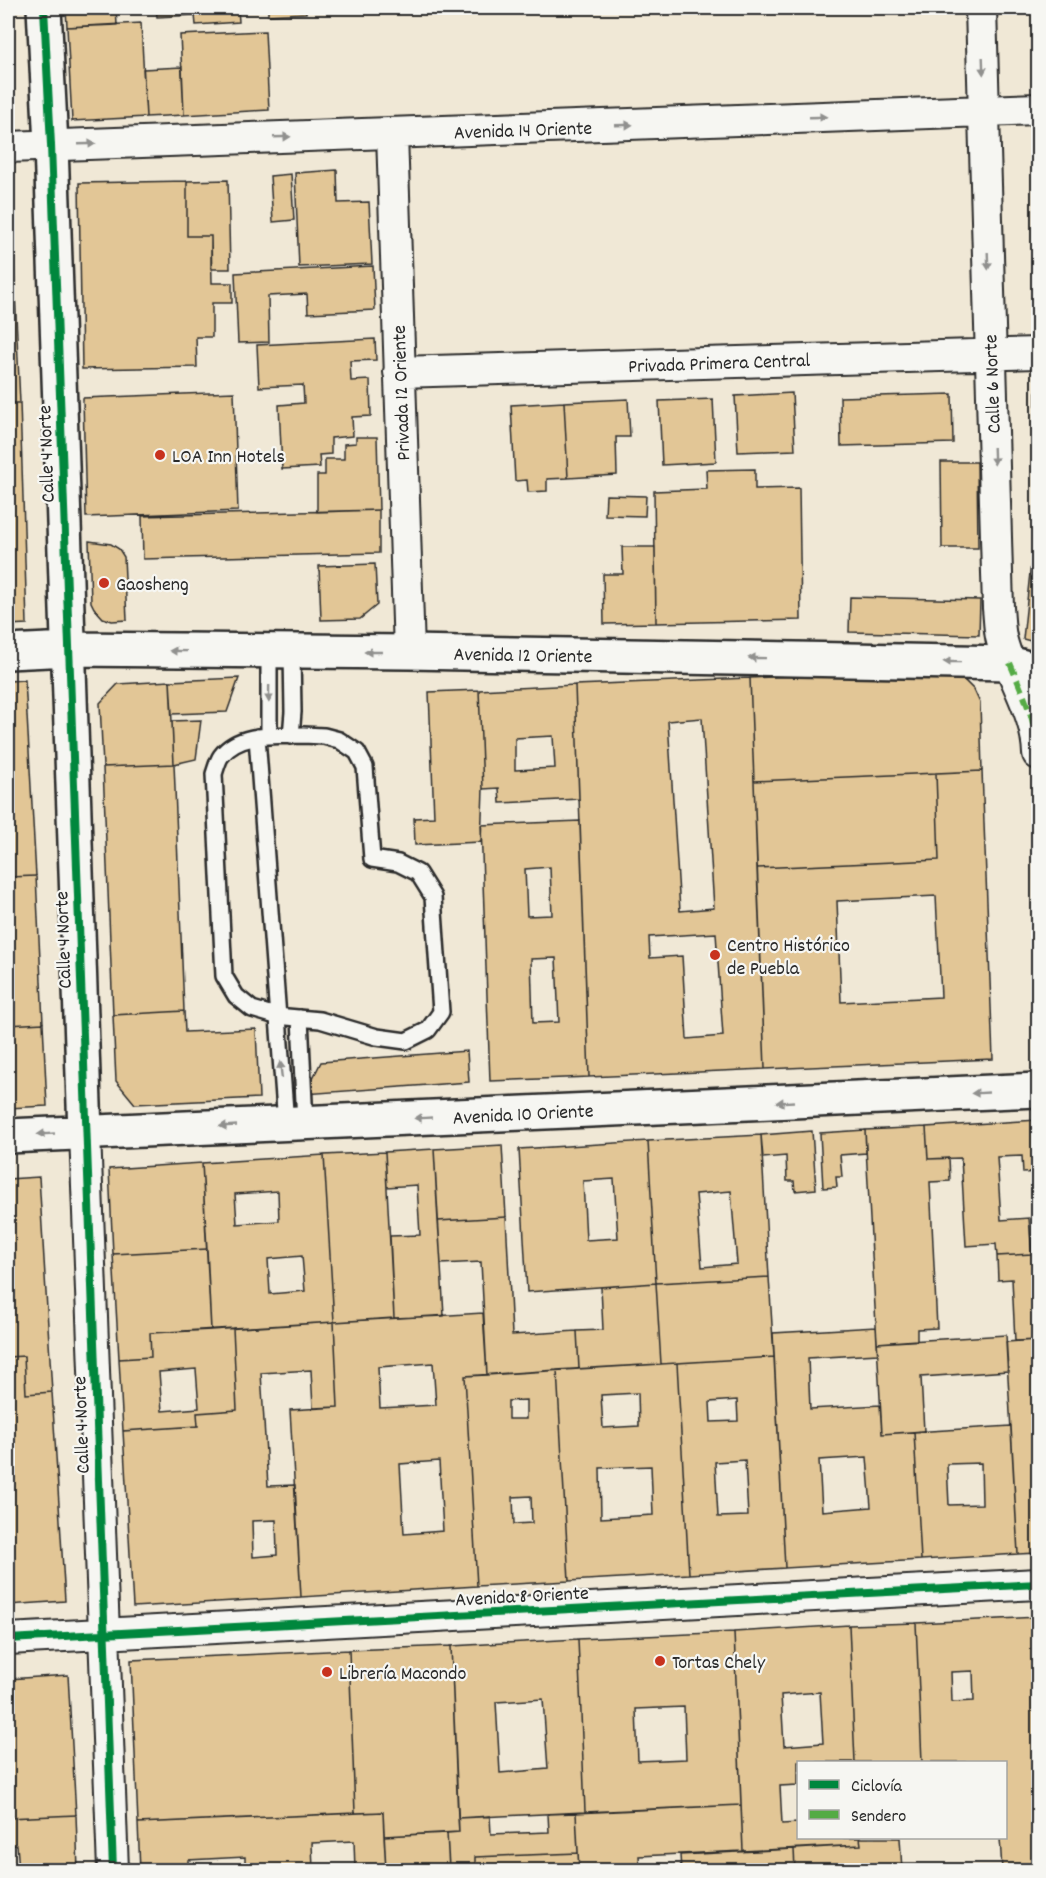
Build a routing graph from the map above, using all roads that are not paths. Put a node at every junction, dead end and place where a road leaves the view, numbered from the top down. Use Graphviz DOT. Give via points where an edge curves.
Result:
graph roads {
  1 [pos="44,8"];
  2 [pos="981,8"];
  3 [pos="1038,109"];
  4 [pos="984,111"];
  5 [pos="392,134"];
  6 [pos="51,145"];
  7 [pos="8,147"];
  8 [pos="1038,353"];
  9 [pos="991,355"];
  10 [pos="399,372"];
  11 [pos="69,649"];
  12 [pos="8,652"];
  13 [pos="281,652"];
  14 [pos="409,652"];
  15 [pos="1024,667"];
  16 [pos="263,736"];
  17 [pos="291,736"];
  18 [pos="1038,754"];
  19 [pos="276,1016"];
  20 [pos="300,1018"];
  21 [pos="1038,1090"];
  22 [pos="295,1123"];
  23 [pos="85,1133"];
  24 [pos="8,1136"];
  25 [pos="1038,1584"];
  26 [pos="104,1634"];
  27 [pos="8,1639"];
  28 [pos="113,1870"];
  1 -- 6 [label="main road, Calle 4 Norte"];
  2 -- 4 [label="street, Calle 6 Norte, one-way"];
  3 -- 4 [label="street, Avenida 14 Oriente"];
  5 -- 4 [label="street, Avenida 14 Oriente, one-way"];
  4 -- 9 [label="street, Calle 6 Norte, one-way"];
  6 -- 5 [label="street, Avenida 14 Oriente, one-way"];
  5 -- 10 [label="street, Privada 12 Oriente"];
  6 -- 7 [label="street, Avenida 14 Oriente"];
  6 -- 11 [label="main road, Calle 4 Norte"];
  8 -- 9 [label="street, Privada Primera Central"];
  9 -- 10 [label="street, Privada Primera Central"];
  9 -- 15 [label="street, Calle 6 Norte, one-way" via="998,608 1001,636"];
  10 -- 14 [label="street, Privada 12 Oriente"];
  11 -- 12 [label="main road, Avenida 12 Oriente"];
  13 -- 11 [label="main road, Avenida 12 Oriente, one-way"];
  11 -- 23 [label="main road, Calle 4 Norte"];
  14 -- 13 [label="main road, Avenida 12 Oriente, one-way"];
  13 -- 16 [label="lane, one-way"];
  13 -- 17 [label="lane" via="293,712"];
  15 -- 14 [label="main road, Avenida 12 Oriente, one-way"];
  15 -- 18 [label="street, Calle 6 Norte"];
  16 -- 17 [label="lane"];
  16 -- 19 [label="lane"];
  16 -- 19 [label="lane" via="234,745 221,756 214,774 224,976 236,996 252,1009"];
  17 -- 20 [label="lane" via="324,736 357,752 365,767 372,860 398,863 418,873 433,897 441,1012 428,1030 406,1041"];
  19 -- 20 [label="lane"];
  22 -- 19 [label="lane, one-way"];
  20 -- 22 [label="lane"];
  21 -- 22 [label="main road, Avenida 10 Oriente, one-way"];
  22 -- 23 [label="main road, Avenida 10 Oriente, one-way"];
  23 -- 24 [label="main road, Avenida 10 Oriente, one-way"];
  23 -- 26 [label="street, Calle 4 Norte"];
  25 -- 26 [label="street, Avenida 8 Oriente"];
  26 -- 27 [label="street, Avenida 8 Oriente"];
  26 -- 28 [label="street, Calle 4 Norte"];
}
